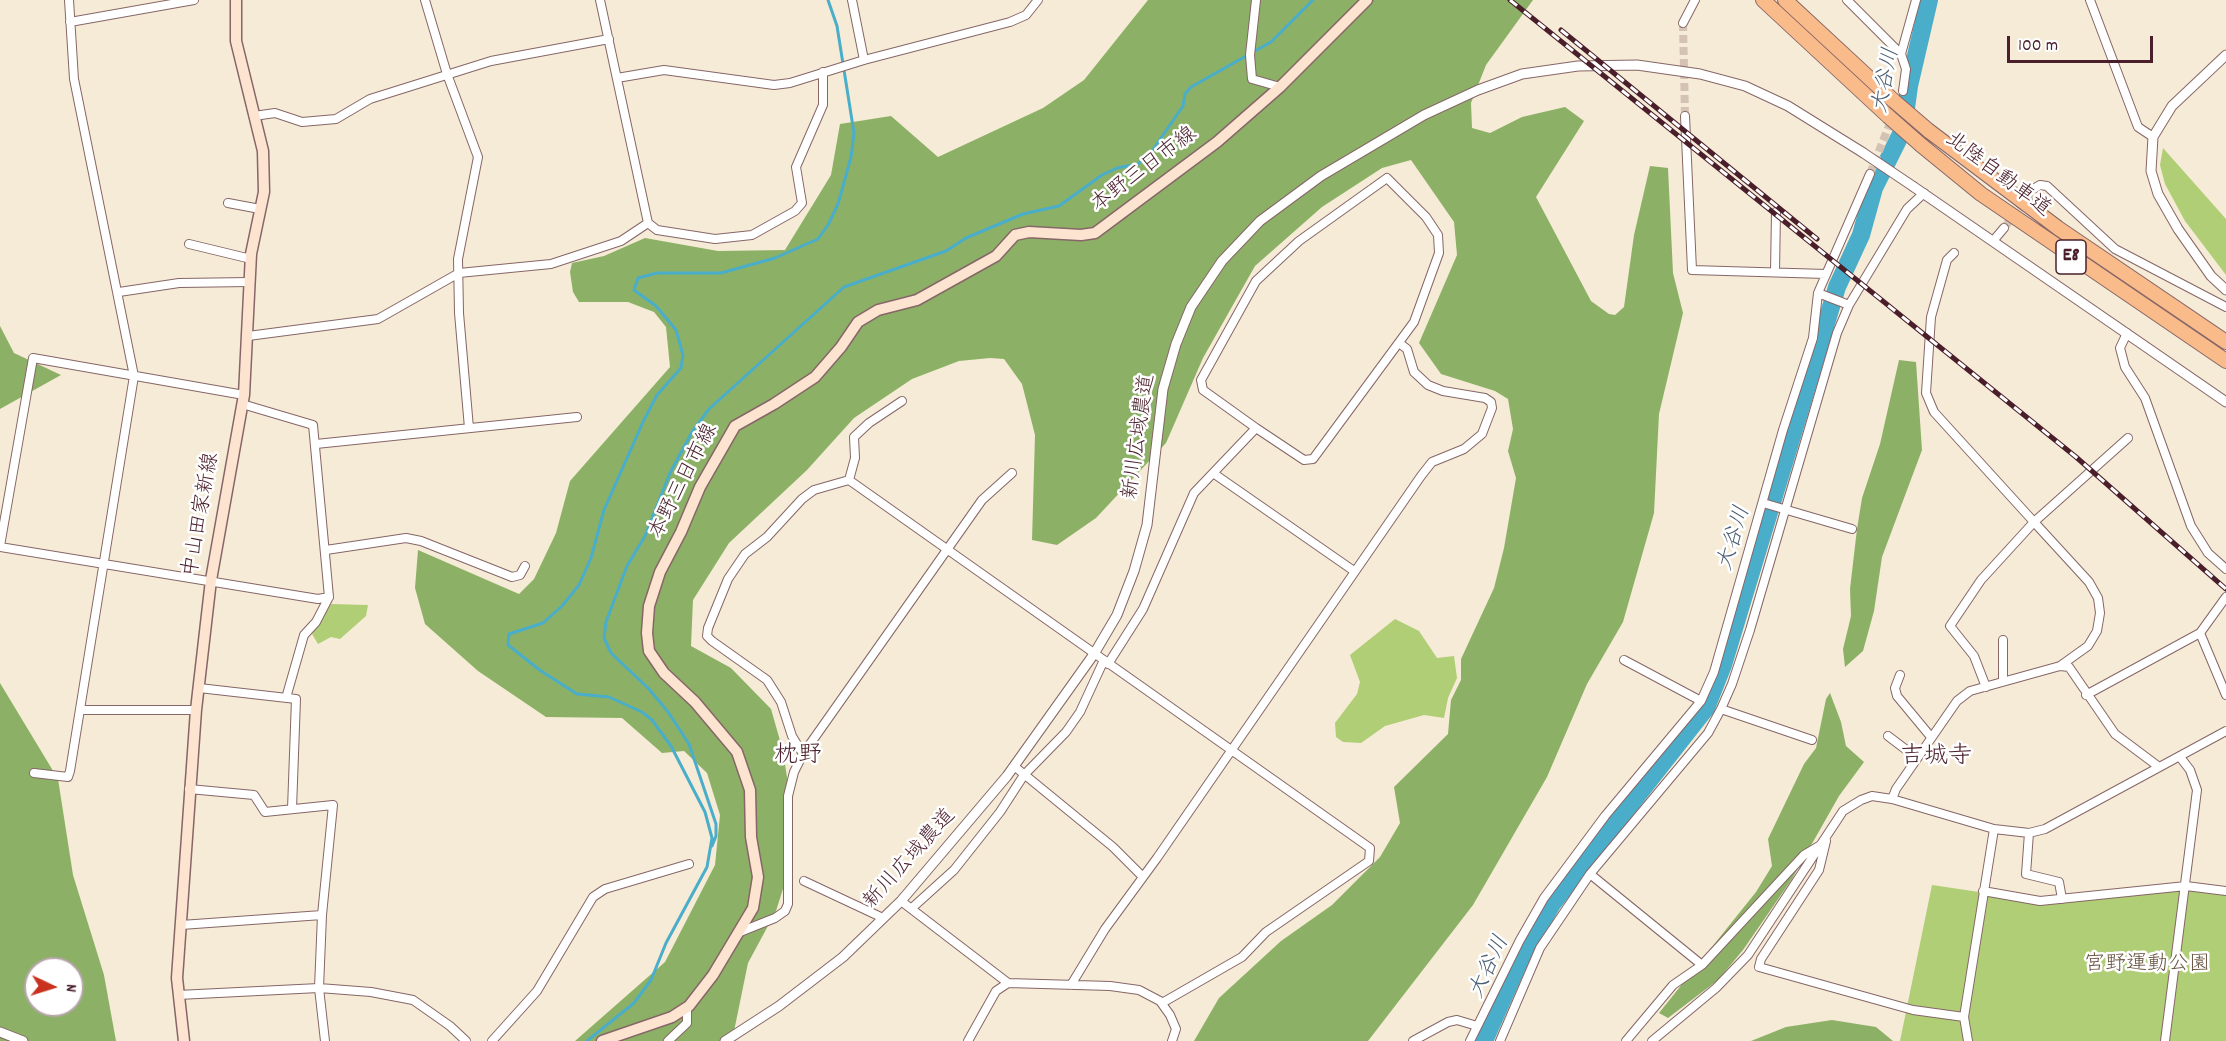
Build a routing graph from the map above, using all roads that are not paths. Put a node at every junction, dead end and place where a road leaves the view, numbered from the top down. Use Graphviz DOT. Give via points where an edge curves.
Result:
graph roads {
  1 [pos="69,0"];
  2 [pos="194,0"];
  3 [pos="236,0"];
  4 [pos="425,0"];
  5 [pos="600,0"];
  6 [pos="852,0"];
  7 [pos="1038,0"];
  8 [pos="1256,0"];
  9 [pos="1367,0"];
  10 [pos="1695,0"];
  11 [pos="1763,0"];
  12 [pos="1785,0"];
  13 [pos="1916,0"];
  14 [pos="2090,0"];
  15 [pos="1851,2"];
  16 [pos="70,22"];
  17 [pos="1683,23"];
  18 [pos="609,39"];
  19 [pos="1901,54"];
  20 [pos="2226,56"];
  21 [pos="864,60"];
  22 [pos="823,72"];
  23 [pos="447,74"];
  24 [pos="618,78"];
  25 [pos="1280,87"];
  26 [pos="1899,96"];
  27 [pos="254,116"];
  28 [pos="1685,116"];
  29 [pos="2153,137"];
  30 [pos="1870,174"];
  31 [pos="2035,188"];
  32 [pos="1924,193"];
  33 [pos="228,203"];
  34 [pos="260,209"];
  35 [pos="1776,212"];
  36 [pos="648,222"];
  37 [pos="2004,228"];
  38 [pos="1993,241"];
  39 [pos="189,244"];
  40 [pos="1954,253"];
  41 [pos="251,260"];
  42 [pos="1775,272"];
  43 [pos="459,273"];
  44 [pos="1826,274"];
  45 [pos="250,282"];
  46 [pos="2226,290"];
  47 [pos="119,292"];
  48 [pos="1818,293"];
  49 [pos="1849,305"];
  50 [pos="2226,307"];
  51 [pos="2127,333"];
  52 [pos="248,336"];
  53 [pos="2226,342"];
  54 [pos="1399,343"];
  55 [pos="2226,362"];
  56 [pos="134,376"];
  57 [pos="243,399"];
  58 [pos="902,401"];
  59 [pos="2226,402"];
  60 [pos="577,417"];
  61 [pos="469,428"];
  62 [pos="1256,428"];
  63 [pos="2128,438"];
  64 [pos="316,444"];
  65 [pos="1012,473"];
  66 [pos="1213,473"];
  67 [pos="849,480"];
  68 [pos="1763,503"];
  69 [pos="1785,509"];
  70 [pos="2034,522"];
  71 [pos="1852,529"];
  72 [pos="0,546"];
  73 [pos="326,550"];
  74 [pos="946,551"];
  75 [pos="103,565"];
  76 [pos="525,566"];
  77 [pos="2226,568"];
  78 [pos="1354,572"];
  79 [pos="211,580"];
  80 [pos="329,597"];
  81 [pos="2226,597"];
  82 [pos="2200,633"];
  83 [pos="2003,640"];
  84 [pos="1094,654"];
  85 [pos="1624,660"];
  86 [pos="1106,662"];
  87 [pos="2061,666"];
  88 [pos="1900,675"];
  89 [pos="2003,681"];
  90 [pos="1986,687"];
  91 [pos="199,688"];
  92 [pos="2226,694"];
  93 [pos="2086,695"];
  94 [pos="286,698"];
  95 [pos="1701,701"];
  96 [pos="1721,709"];
  97 [pos="81,710"];
  98 [pos="196,710"];
  99 [pos="2226,731"];
  100 [pos="1888,736"];
  101 [pos="1931,738"];
  102 [pos="1812,740"];
  103 [pos="1230,750"];
  104 [pos="803,754"];
  105 [pos="2181,757"];
  106 [pos="1917,758"];
  107 [pos="1014,766"];
  108 [pos="2159,767"];
  109 [pos="34,772"];
  110 [pos="1024,775"];
  111 [pos="189,789"];
  112 [pos="1892,799"];
  113 [pos="292,809"];
  114 [pos="1994,829"];
  115 [pos="2029,833"];
  116 [pos="1827,836"];
  117 [pos="1820,845"];
  118 [pos="688,864"];
  119 [pos="1590,874"];
  120 [pos="1143,877"];
  121 [pos="804,881"];
  122 [pos="2186,886"];
  123 [pos="1983,891"];
  124 [pos="2226,891"];
  125 [pos="2062,898"];
  126 [pos="901,901"];
  127 [pos="912,908"];
  128 [pos="322,915"];
  129 [pos="883,918"];
  130 [pos="181,925"];
  131 [pos="740,932"];
  132 [pos="1702,965"];
  133 [pos="1008,983"];
  134 [pos="1071,985"];
  135 [pos="319,988"];
  136 [pos="178,995"];
  137 [pos="1162,1003"];
  138 [pos="687,1007"];
  139 [pos="1964,1017"];
  140 [pos="1477,1026"];
  141 [pos="0,1032"];
  142 [pos="23,1041"];
  143 [pos="184,1041"];
  144 [pos="325,1041"];
  145 [pos="466,1041"];
  146 [pos="492,1041"];
  147 [pos="602,1041"];
  148 [pos="668,1041"];
  149 [pos="725,1041"];
  150 [pos="968,1041"];
  151 [pos="1172,1041"];
  152 [pos="1413,1041"];
  153 [pos="1470,1041"];
  154 [pos="1500,1041"];
  155 [pos="1626,1041"];
  156 [pos="1652,1041"];
  157 [pos="1968,1041"];
  158 [pos="2165,1041"];
  1 -- 16 [label="street"];
  2 -- 16 [label="street"];
  3 -- 27 [label="main road, 中山田家新線" via="236,41"];
  4 -- 23 [label="street"];
  5 -- 18 [label="street"];
  6 -- 21 [label="street"];
  7 -- 21 [label="street" via="1026,15 1010,22"];
  8 -- 25 [label="street" via="1250,55 1252,78"];
  9 -- 25 [label="main road, 本野三日市線"];
  10 -- 17 [label="street"];
  11 -- 55 [label="highway, 北陸自動車道 / E8, bridge" via="1852,86 1991,200"];
  12 -- 26 [label="highway, 北陸自動車道 / E8"];
  13 -- 19 [label="street"];
  14 -- 29 [label="street" via="2138,127"];
  15 -- 19 [label="street"];
  16 -- 47 [label="street" via="74,79 88,158"];
  18 -- 23 [label="street" via="491,61"];
  18 -- 24 [label="street"];
  19 -- 26 [label="street" via="1906,69"];
  20 -- 29 [label="street" via="2172,106"];
  21 -- 22 [label="street"];
  22 -- 24 [label="street" via="774,85 664,70"];
  22 -- 36 [label="street" via="824,105 796,167 802,203 795,211 753,235 715,239 657,230"];
  23 -- 27 [label="street" via="370,99 336,119 302,122 275,113"];
  23 -- 43 [label="street" via="478,157"];
  24 -- 36 [label="street"];
  25 -- 131 [label="main road, 本野三日市線" via="1217,142 1095,232 1015,235 996,256 937,289 917,300 878,310 858,322 815,377 735,426 700,487 660,572 649,606 647,633 649,651 664,673 695,702 737,752 750,790 758,877 753,908"];
  26 -- 53 [label="highway, 北陸自動車道 / E8, bridge" via="1929,131 2058,228"];
  27 -- 34 [label="main road, 中山田家新線" via="265,168"];
  28 -- 42 [label="street" via="1692,270"];
  29 -- 46 [label="street" via="2151,171 2158,194 2184,238"];
  30 -- 44 [label="street"];
  31 -- 50 [label="street" via="2047,186 2115,249"];
  32 -- 38 [label="street"];
  32 -- 49 [label="street" via="1907,209"];
  32 -- 84 [label="street, 新川広域農道, bridge" via="1788,106 1745,86 1700,74 1637,65 1578,66 1522,74 1424,115 1321,176 1260,220 1222,261 1191,307 1163,389 1147,525 1117,615"];
  33 -- 34 [label="street"];
  34 -- 41 [label="main road, 中山田家新線"];
  35 -- 42 [label="street"];
  36 -- 43 [label="street" via="621,241 551,264"];
  37 -- 38 [label="street"];
  38 -- 51 [label="street"];
  39 -- 41 [label="street"];
  40 -- 70 [label="street" via="1947,260 1932,317 1926,393 1934,411"];
  41 -- 45 [label="main road, 中山田家新線"];
  42 -- 44 [label="street"];
  43 -- 52 [label="street" via="378,319"];
  43 -- 61 [label="street"];
  44 -- 48 [label="street"];
  45 -- 47 [label="street" via="178,283"];
  45 -- 52 [label="main road, 中山田家新線"];
  47 -- 56 [label="street"];
  48 -- 49 [label="street"];
  48 -- 68 [label="street" via="1813,338"];
  49 -- 69 [label="street" via="1837,333"];
  51 -- 59 [label="street"];
  51 -- 77 [label="street" via="2120,348 2125,367 2145,398 2191,526 2208,553"];
  52 -- 57 [label="main road, 中山田家新線"];
  54 -- 62 [label="street" via="1313,459 1304,460"];
  54 -- 62 [label="street" via="1422,304 1439,253 1438,235 1387,178 1299,241 1256,281 1202,380 1203,390"];
  54 -- 78 [label="street" via="1407,349 1419,379 1443,392 1485,398 1492,408 1482,434 1464,449 1432,462"];
  56 -- 57 [label="street"];
  56 -- 72 [label="street" via="33,358"];
  56 -- 75 [label="street"];
  57 -- 64 [label="street" via="313,425"];
  57 -- 79 [label="main road, 中山田家新線"];
  58 -- 67 [label="street" via="854,437 855,458"];
  60 -- 61 [label="street"];
  61 -- 64 [label="street"];
  62 -- 66 [label="street"];
  63 -- 70 [label="street"];
  64 -- 73 [label="street"];
  65 -- 74 [label="street" via="982,500"];
  66 -- 78 [label="street"];
  66 -- 86 [label="street" via="1194,493 1143,609"];
  67 -- 74 [label="street"];
  67 -- 104 [label="street" via="808,495 745,554 728,579 708,628 707,636 712,641 766,680 781,702 792,736"];
  68 -- 69 [label="street"];
  68 -- 95 [label="street" via="1714,672"];
  69 -- 71 [label="street"];
  69 -- 96 [label="street" via="1750,630"];
  70 -- 87 [label="street" via="2089,582 2098,598 2097,631 2088,646"];
  70 -- 90 [label="street" via="1981,580 1950,626 1974,656"];
  72 -- 75 [label="street"];
  73 -- 76 [label="street" via="406,538 512,577 520,575"];
  73 -- 80 [label="street"];
  74 -- 84 [label="street"];
  74 -- 104 [label="street"];
  75 -- 79 [label="street"];
  75 -- 97 [label="street"];
  78 -- 103 [label="street"];
  79 -- 80 [label="street" via="318,599"];
  79 -- 91 [label="main road, 中山田家新線"];
  80 -- 94 [label="street" via="304,635"];
  81 -- 82 [label="street"];
  82 -- 92 [label="street"];
  82 -- 93 [label="street"];
  83 -- 89 [label="street"];
  84 -- 86 [label="street"];
  84 -- 107 [label="street, 新川広域農道"];
  85 -- 95 [label="street"];
  86 -- 103 [label="street"];
  86 -- 110 [label="street" via="1066,732"];
  87 -- 89 [label="street"];
  87 -- 93 [label="street" via="2069,668"];
  88 -- 101 [label="street" via="1895,688 1897,696"];
  89 -- 90 [label="street"];
  90 -- 101 [label="street" via="1970,691 1957,701"];
  91 -- 94 [label="street"];
  91 -- 98 [label="main road, 中山田家新線"];
  93 -- 108 [label="street" via="2115,734"];
  94 -- 113 [label="street" via="296,699"];
  95 -- 140 [label="street" via="1605,816 1544,898"];
  96 -- 102 [label="street"];
  96 -- 119 [label="street" via="1708,733"];
  97 -- 98 [label="street"];
  97 -- 109 [label="street" via="68,777"];
  98 -- 111 [label="main road, 中山田家新線"];
  99 -- 105 [label="street"];
  100 -- 106 [label="street"];
  101 -- 106 [label="street"];
  103 -- 120 [label="street"];
  103 -- 137 [label="street" via="1372,853 1369,861 1266,933 1242,957"];
  104 -- 131 [label="street" via="788,796 788,904 775,918"];
  105 -- 108 [label="street"];
  105 -- 122 [label="street" via="2197,790"];
  106 -- 112 [label="street"];
  107 -- 110 [label="street"];
  107 -- 126 [label="street, 新川広域農道"];
  108 -- 115 [label="street" via="2045,829"];
  110 -- 120 [label="street" via="1113,847"];
  110 -- 127 [label="street" via="976,844"];
  111 -- 113 [label="street" via="254,795 265,812"];
  111 -- 130 [label="main road, 中山田家新線"];
  112 -- 114 [label="street"];
  112 -- 116 [label="street" via="1872,796 1861,800 1843,811"];
  113 -- 128 [label="street" via="333,805"];
  114 -- 115 [label="street"];
  114 -- 123 [label="street"];
  115 -- 125 [label="street" via="2026,874 2059,882"];
  116 -- 117 [label="street"];
  116 -- 139 [label="street" via="1819,870 1759,968 1912,1010"];
  117 -- 132 [label="street" via="1804,855"];
  117 -- 156 [label="street" via="1748,955 1716,988"];
  118 -- 146 [label="street" via="605,889 593,897 537,991"];
  119 -- 132 [label="street"];
  119 -- 154 [label="street" via="1540,948"];
  120 -- 134 [label="street" via="1105,928"];
  121 -- 129 [label="street"];
  122 -- 124 [label="street"];
  122 -- 125 [label="street"];
  122 -- 158 [label="street"];
  123 -- 125 [label="street" via="2040,901"];
  123 -- 139 [label="street"];
  126 -- 127 [label="street"];
  126 -- 129 [label="street, 新川広域農道"];
  127 -- 133 [label="street"];
  128 -- 130 [label="street"];
  128 -- 135 [label="street"];
  129 -- 149 [label="street, 新川広域農道" via="843,957"];
  130 -- 136 [label="main road, 中山田家新線"];
  131 -- 138 [label="main road, 本野三日市線" via="702,992"];
  132 -- 155 [label="street" via="1673,984"];
  133 -- 134 [label="street"];
  133 -- 150 [label="street" via="996,991"];
  134 -- 137 [label="street" via="1139,990"];
  135 -- 136 [label="street"];
  135 -- 144 [label="street"];
  135 -- 145 [label="street" via="413,1000"];
  136 -- 143 [label="main road, 中山田家新線"];
  137 -- 151 [label="street" via="1176,1029"];
  138 -- 147 [label="main road, 本野三日市線" via="672,1017"];
  138 -- 148 [label="street" via="687,1023"];
  139 -- 157 [label="street"];
  140 -- 152 [label="street" via="1456,1020"];
  140 -- 153 [label="street"];
  141 -- 142 [label="street"];
}
